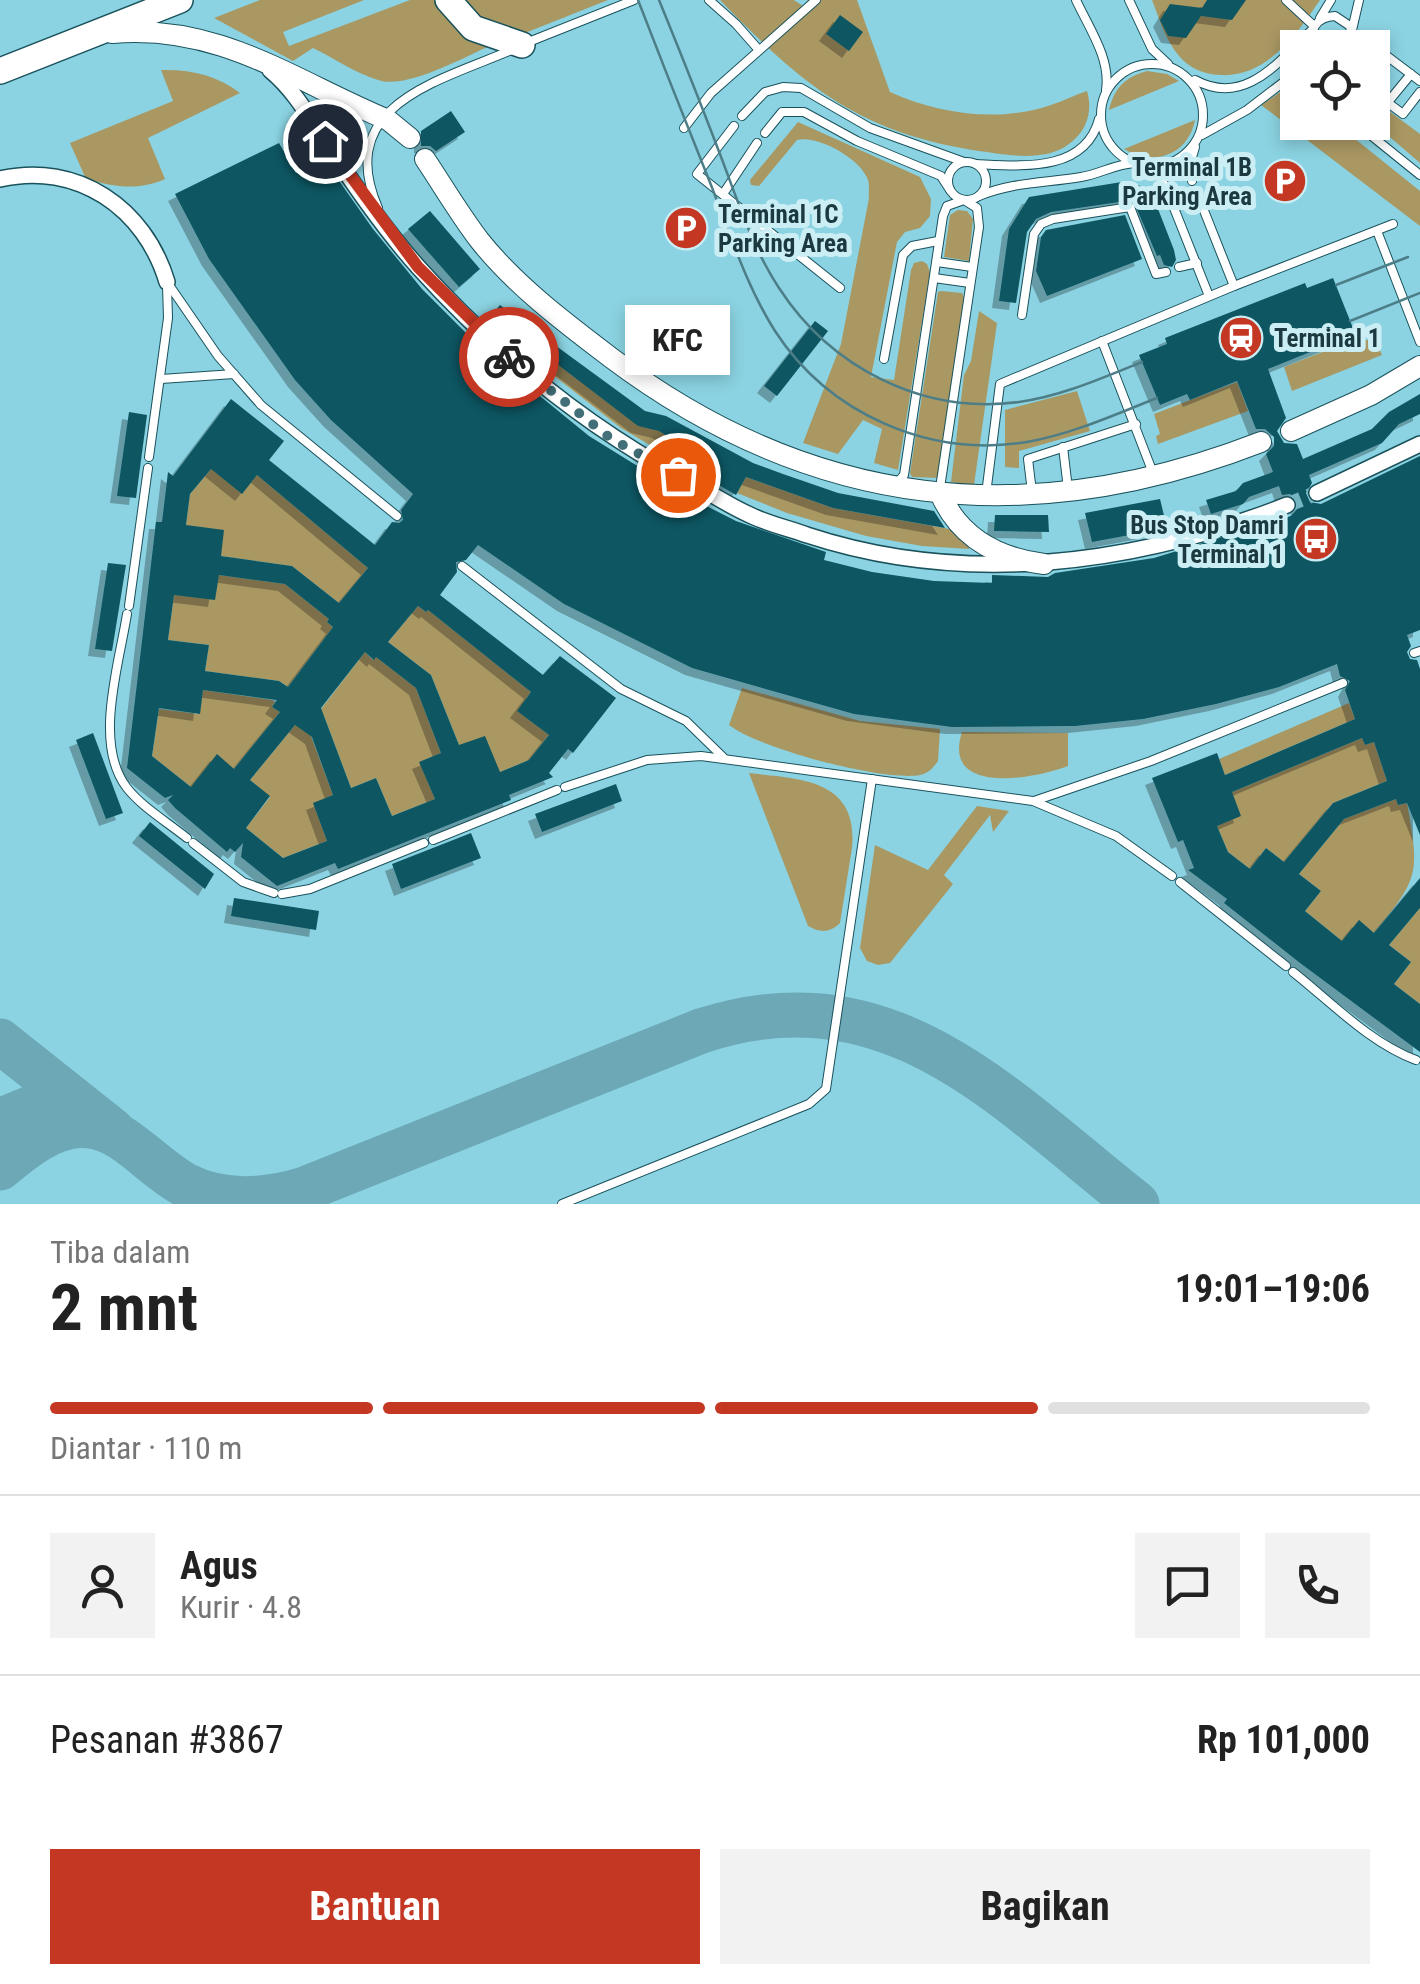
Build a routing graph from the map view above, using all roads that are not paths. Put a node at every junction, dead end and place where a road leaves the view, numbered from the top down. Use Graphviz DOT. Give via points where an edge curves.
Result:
graph roads {
  1 [pos="180,0"];
  2 [pos="448,0"];
  3 [pos="634,0"];
  4 [pos="709,0"];
  5 [pos="816,0"];
  6 [pos="1076,0"];
  7 [pos="1129,0"];
  8 [pos="1286,0"];
  9 [pos="1331,0"];
  10 [pos="1358,0"];
  11 [pos="1315,26"];
  12 [pos="1315,30"];
  13 [pos="1350,30"];
  14 [pos="1352,30"];
  15 [pos="92,34"];
  16 [pos="522,45"];
  17 [pos="758,49"];
  18 [pos="253,56"];
  19 [pos="1390,58"];
  20 [pos="1172,67"];
  21 [pos="0,71"];
  22 [pos="1411,74"];
  23 [pos="1186,76"];
  24 [pos="1420,81"];
  25 [pos="1280,85"];
  26 [pos="1420,92"];
  27 [pos="1105,95"];
  28 [pos="1390,100"];
  29 [pos="1390,104"];
  30 [pos="1101,110"];
  31 [pos="742,116"];
  32 [pos="381,118"];
  33 [pos="734,126"];
  34 [pos="684,128"];
  35 [pos="765,132"];
  36 [pos="410,138"];
  37 [pos="1198,139"];
  38 [pos="1377,140"];
  39 [pos="757,143"];
  40 [pos="425,159"];
  41 [pos="964,162"];
  42 [pos="976,164"];
  43 [pos="1138,164"];
  44 [pos="1420,176"];
  45 [pos="0,179"];
  46 [pos="1192,181"];
  47 [pos="950,190"];
  48 [pos="1168,191"];
  49 [pos="1197,193"];
  50 [pos="723,194"];
  51 [pos="979,196"];
  52 [pos="964,200"];
  53 [pos="1172,203"];
  54 [pos="1393,224"];
  55 [pos="386,227"];
  56 [pos="1376,231"];
  57 [pos="938,241"];
  58 [pos="936,262"];
  59 [pos="1196,262"];
  60 [pos="972,267"];
  61 [pos="1179,268"];
  62 [pos="1166,272"];
  63 [pos="934,278"];
  64 [pos="166,282"];
  65 [pos="970,283"];
  66 [pos="1234,286"];
  67 [pos="840,288"];
  68 [pos="1209,296"];
  69 [pos="1022,314"];
  70 [pos="1102,341"];
  71 [pos="1420,342"];
  72 [pos="884,359"];
  73 [pos="1420,366"];
  74 [pos="234,374"];
  75 [pos="160,379"];
  76 [pos="1136,424"];
  77 [pos="1291,431"];
  78 [pos="1262,442"];
  79 [pos="1420,444"];
  80 [pos="1063,446"];
  81 [pos="1154,478"];
  82 [pos="889,485"];
  83 [pos="940,493"];
  84 [pos="1069,493"];
  85 [pos="1316,493"];
  86 [pos="986,496"];
  87 [pos="1033,496"];
  88 [pos="1287,506"];
  89 [pos="397,516"];
  90 [pos="1044,564"];
  91 [pos="462,566"];
  92 [pos="1342,682"];
  93 [pos="725,758"];
  94 [pos="872,780"];
  95 [pos="1033,801"];
  96 [pos="1416,1060"];
  97 [pos="562,1204"];
  1 -- 15 [label="main road"];
  2 -- 16 [label="main road" via="474,28"];
  3 -- 16 [label="lane"];
  4 -- 17 [label="lane"];
  5 -- 17 [label="lane"];
  6 -- 27 [label="lane" via="1104,60"];
  7 -- 20 [label="lane" via="1152,49"];
  8 -- 11 [label="lane"];
  9 -- 11 [label="lane"];
  10 -- 14 [label="lane"];
  11 -- 12 [label="lane"];
  11 -- 13 [label="lane" via="1328,16 1341,18"];
  11 -- 23 [label="lane" via="1242,88 1213,89"];
  15 -- 18 [label="street" via="166,32"];
  15 -- 21 [label="main road"];
  16 -- 32 [label="lane" via="409,94"];
  17 -- 34 [label="lane"];
  18 -- 32 [label="street"];
  18 -- 55 [label="street" via="293,92"];
  19 -- 22 [label="lane"];
  20 -- 23 [label="lane"];
  20 -- 27 [label="lane" via="1132,67"];
  22 -- 24 [label="lane"];
  22 -- 28 [label="lane"];
  23 -- 37 [label="lane" via="1203,106"];
  25 -- 37 [label="lane"];
  26 -- 29 [label="lane" via="1402,114"];
  27 -- 30 [label="lane"];
  30 -- 42 [label="lane" via="1090,143 1070,158"];
  30 -- 43 [label="lane" via="1110,144"];
  31 -- 41 [label="lane" via="765,92 801,88 870,128"];
  32 -- 36 [label="street"];
  32 -- 55 [label="lane" via="366,175"];
  33 -- 50 [label="lane" via="697,174"];
  35 -- 47 [label="lane" via="782,112 804,112 940,176"];
  37 -- 43 [label="lane" via="1172,162"];
  37 -- 46 [label="lane" via="1190,158"];
  38 -- 44 [label="lane"];
  39 -- 50 [label="lane"];
  40 -- 82 [label="street" via="499,262 628,371 745,440"];
  41 -- 42 [label="lane"];
  41 -- 47 [label="lane" via="950,172"];
  42 -- 51 [label="lane" via="986,179"];
  43 -- 48 [label="lane" via="1159,175"];
  43 -- 51 [label="lane"];
  45 -- 64 [label="street" via="58,176 110,198 138,224"];
  47 -- 52 [label="lane"];
  49 -- 66 [label="lane"];
  50 -- 67 [label="lane"];
  51 -- 52 [label="lane"];
  52 -- 57 [label="lane" via="947,206"];
  52 -- 60 [label="lane" via="979,220"];
  53 -- 59 [label="lane"];
  54 -- 56 [label="lane"];
  55 -- 90 [label="street" via="488,340 610,438 751,516 828,542 913,559"];
  56 -- 66 [label="lane"];
  56 -- 71 [label="lane"];
  57 -- 58 [label="lane"];
  57 -- 72 [label="lane" via="903,254"];
  58 -- 60 [label="lane"];
  58 -- 63 [label="lane"];
  59 -- 61 [label="lane"];
  59 -- 68 [label="lane"];
  60 -- 65 [label="lane"];
  62 -- 69 [label="lane" via="1156,274 1130,207 1053,219 1034,234"];
  63 -- 65 [label="lane"];
  63 -- 82 [label="lane" via="904,475"];
  64 -- 74 [label="lane"];
  64 -- 75 [label="lane"];
  65 -- 83 [label="lane"];
  66 -- 68 [label="lane"];
  68 -- 70 [label="lane"];
  70 -- 76 [label="lane"];
  70 -- 86 [label="lane" via="1000,384"];
  73 -- 77 [label="street"];
  74 -- 75 [label="lane"];
  74 -- 89 [label="lane" via="261,406"];
  75 -- 93 [label="lane" via="109,731 113,758 132,794 243,882 278,894 310,889 618,767 675,756"];
  76 -- 80 [label="lane"];
  76 -- 81 [label="lane"];
  78 -- 81 [label="street"];
  79 -- 85 [label="street"];
  80 -- 84 [label="lane"];
  80 -- 87 [label="lane" via="1028,458"];
  81 -- 84 [label="street"];
  82 -- 83 [label="street"];
  83 -- 86 [label="street"];
  83 -- 90 [label="street" via="986,548"];
  84 -- 87 [label="street"];
  86 -- 87 [label="street"];
  88 -- 90 [label="street" via="1176,543"];
  91 -- 93 [label="lane" via="620,689 686,721"];
  92 -- 95 [label="lane"];
  93 -- 94 [label="lane"];
  94 -- 95 [label="lane"];
  94 -- 97 [label="lane" via="822,1094"];
  95 -- 96 [label="lane" via="1116,836 1374,1037"];
}
